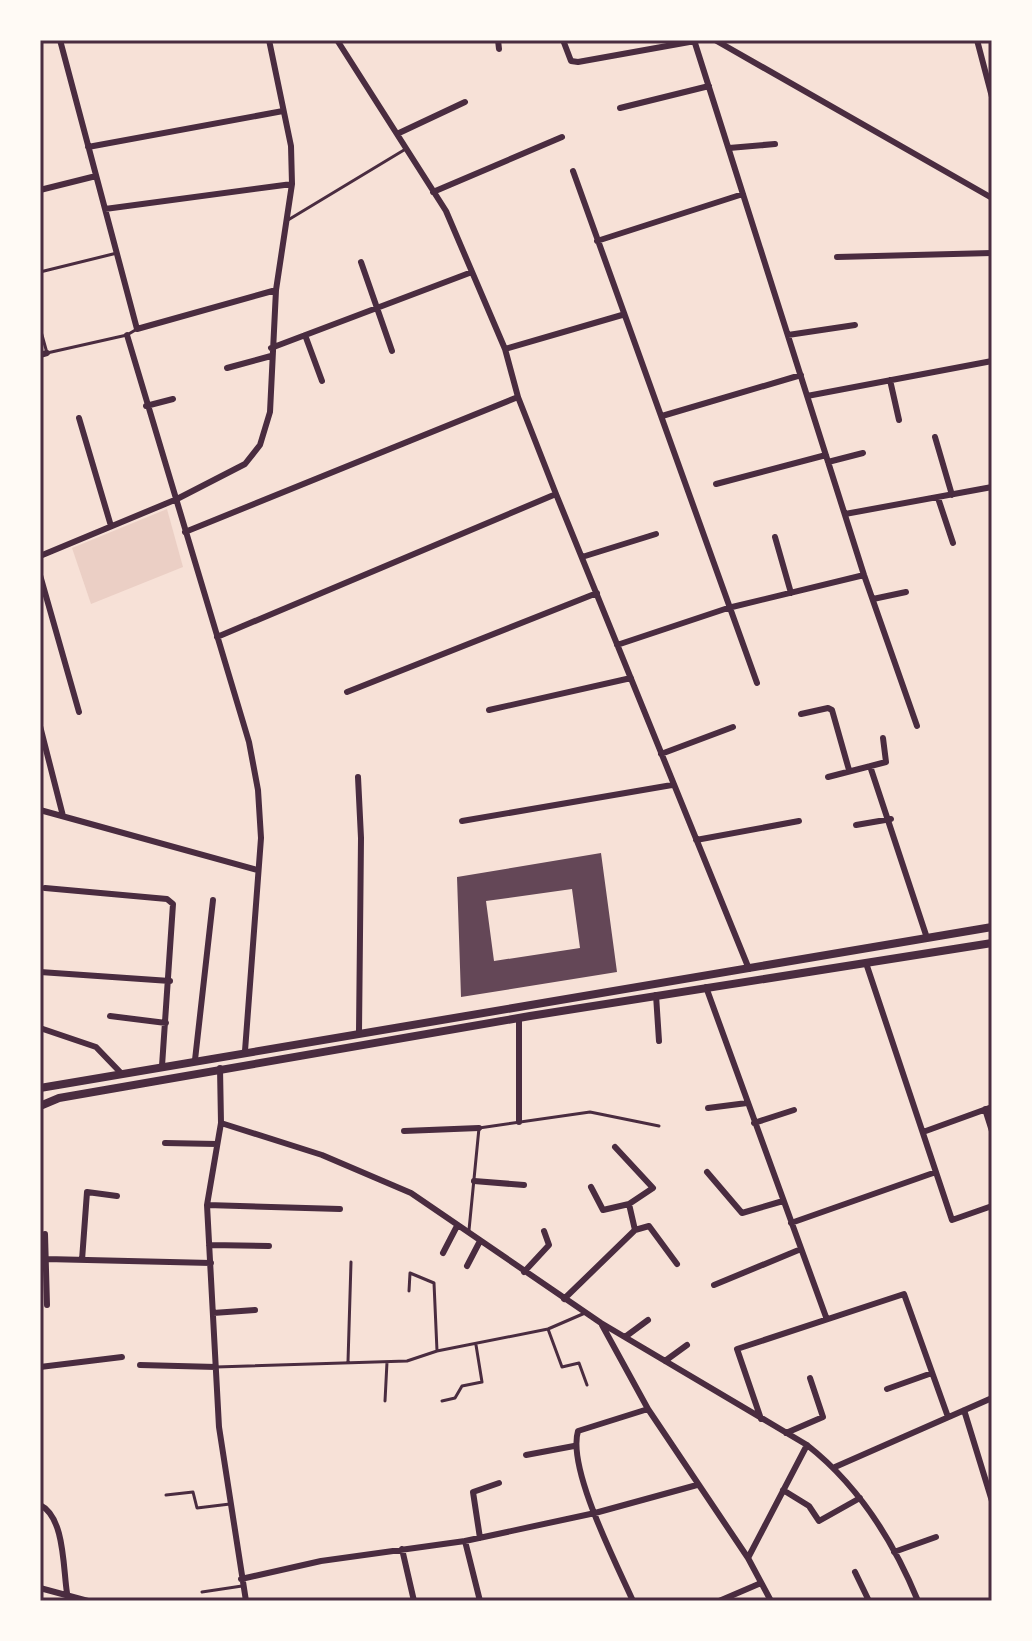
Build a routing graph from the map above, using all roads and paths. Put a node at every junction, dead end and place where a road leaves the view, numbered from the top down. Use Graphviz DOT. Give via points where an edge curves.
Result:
graph roads {
  1 [pos="60,40"];
  2 [pos="269,40"];
  3 [pos="337,40"];
  4 [pos="498,40"];
  5 [pos="563,40"];
  6 [pos="715,40"];
  7 [pos="977,40"];
  8 [pos="694,41"];
  9 [pos="499,49"];
  10 [pos="709,86"];
  11 [pos="992,97"];
  12 [pos="465,102"];
  13 [pos="620,108"];
  14 [pos="283,111"];
  15 [pos="399,133"];
  16 [pos="562,137"];
  17 [pos="775,144"];
  18 [pos="88,147"];
  19 [pos="408,147"];
  20 [pos="729,148"];
  21 [pos="573,171"];
  22 [pos="96,176"];
  23 [pos="292,184"];
  24 [pos="40,190"];
  25 [pos="433,192"];
  26 [pos="743,194"];
  27 [pos="992,198"];
  28 [pos="105,209"];
  29 [pos="288,220"];
  30 [pos="597,241"];
  31 [pos="117,253"];
  32 [pos="992,253"];
  33 [pos="837,257"];
  34 [pos="361,262"];
  35 [pos="40,272"];
  36 [pos="472,272"];
  37 [pos="276,290"];
  38 [pos="377,308"];
  39 [pos="622,315"];
  40 [pos="855,325"];
  41 [pos="40,328"];
  42 [pos="137,329"];
  43 [pos="127,335"];
  44 [pos="305,335"];
  45 [pos="788,335"];
  46 [pos="505,349"];
  47 [pos="392,351"];
  48 [pos="271,352"];
  49 [pos="44,354"];
  50 [pos="992,361"];
  51 [pos="227,368"];
  52 [pos="801,375"];
  53 [pos="890,380"];
  54 [pos="322,381"];
  55 [pos="807,396"];
  56 [pos="518,397"];
  57 [pos="173,399"];
  58 [pos="146,406"];
  59 [pos="662,416"];
  60 [pos="79,418"];
  61 [pos="899,420"];
  62 [pos="935,437"];
  63 [pos="863,453"];
  64 [pos="827,459"];
  65 [pos="716,484"];
  66 [pos="992,487"];
  67 [pos="556,494"];
  68 [pos="952,495"];
  69 [pos="938,498"];
  70 [pos="177,499"];
  71 [pos="845,514"];
  72 [pos="111,526"];
  73 [pos="185,532"];
  74 [pos="656,534"];
  75 [pos="775,537"];
  76 [pos="953,543"];
  77 [pos="40,556"];
  78 [pos="582,557"];
  79 [pos="40,575"];
  80 [pos="864,575"];
  81 [pos="906,592"];
  82 [pos="597,593"];
  83 [pos="791,593"];
  84 [pos="873,599"];
  85 [pos="728,608"];
  86 [pos="217,637"];
  87 [pos="617,645"];
  88 [pos="631,678"];
  89 [pos="757,683"];
  90 [pos="347,692"];
  91 [pos="489,710"];
  92 [pos="79,712"];
  93 [pos="801,714"];
  94 [pos="40,726"];
  95 [pos="917,726"];
  96 [pos="733,727"];
  97 [pos="883,738"];
  98 [pos="661,754"];
  99 [pos="870,766"];
  100 [pos="849,770"];
  101 [pos="358,777"];
  102 [pos="828,777"];
  103 [pos="672,785"];
  104 [pos="40,810"];
  105 [pos="63,816"];
  106 [pos="891,819"];
  107 [pos="462,821"];
  108 [pos="799,821"];
  109 [pos="856,825"];
  110 [pos="696,840"];
  111 [pos="257,870"];
  112 [pos="45,888"];
  113 [pos="213,900"];
  114 [pos="992,927"];
  115 [pos="927,938"];
  116 [pos="992,943"];
  117 [pos="866,963"];
  118 [pos="749,969"];
  119 [pos="40,972"];
  120 [pos="170,981"];
  121 [pos="706,987"];
  122 [pos="656,995"];
  123 [pos="110,1016"];
  124 [pos="519,1018"];
  125 [pos="166,1023"];
  126 [pos="40,1028"];
  127 [pos="359,1032"];
  128 [pos="659,1041"];
  129 [pos="245,1051"];
  130 [pos="195,1060"];
  131 [pos="162,1066"];
  132 [pos="220,1068"];
  133 [pos="121,1073"];
  134 [pos="40,1088"];
  135 [pos="747,1103"];
  136 [pos="40,1106"];
  137 [pos="708,1108"];
  138 [pos="989,1108"];
  139 [pos="794,1110"];
  140 [pos="519,1122"];
  141 [pos="221,1123"];
  142 [pos="754,1123"];
  143 [pos="659,1126"];
  144 [pos="479,1128"];
  145 [pos="404,1131"];
  146 [pos="992,1131"];
  147 [pos="923,1132"];
  148 [pos="165,1143"];
  149 [pos="217,1144"];
  150 [pos="615,1147"];
  151 [pos="707,1172"];
  152 [pos="936,1172"];
  153 [pos="474,1181"];
  154 [pos="524,1185"];
  155 [pos="591,1187"];
  156 [pos="117,1196"];
  157 [pos="783,1201"];
  158 [pos="629,1204"];
  159 [pos="207,1205"];
  160 [pos="992,1206"];
  161 [pos="340,1209"];
  162 [pos="791,1223"];
  163 [pos="457,1226"];
  164 [pos="635,1230"];
  165 [pos="544,1231"];
  166 [pos="45,1234"];
  167 [pos="469,1234"];
  168 [pos="480,1241"];
  169 [pos="209,1245"];
  170 [pos="269,1246"];
  171 [pos="801,1249"];
  172 [pos="443,1253"];
  173 [pos="46,1259"];
  174 [pos="82,1260"];
  175 [pos="351,1262"];
  176 [pos="211,1263"];
  177 [pos="677,1264"];
  178 [pos="467,1266"];
  179 [pos="524,1272"];
  180 [pos="714,1285"];
  181 [pos="409,1291"];
  182 [pos="564,1299"];
  183 [pos="47,1305"];
  184 [pos="255,1310"];
  185 [pos="213,1313"];
  186 [pos="585,1313"];
  187 [pos="826,1317"];
  188 [pos="648,1320"];
  189 [pos="601,1323"];
  190 [pos="548,1329"];
  191 [pos="625,1337"];
  192 [pos="476,1345"];
  193 [pos="687,1345"];
  194 [pos="437,1351"];
  195 [pos="122,1357"];
  196 [pos="665,1361"];
  197 [pos="348,1362"];
  198 [pos="387,1362"];
  199 [pos="140,1365"];
  200 [pos="40,1367"];
  201 [pos="216,1367"];
  202 [pos="932,1373"];
  203 [pos="810,1378"];
  204 [pos="587,1385"];
  205 [pos="887,1389"];
  206 [pos="992,1398"];
  207 [pos="385,1401"];
  208 [pos="442,1401"];
  209 [pos="648,1409"];
  210 [pos="964,1410"];
  211 [pos="948,1417"];
  212 [pos="761,1419"];
  213 [pos="786,1433"];
  214 [pos="807,1445"];
  215 [pos="574,1446"];
  216 [pos="526,1455"];
  217 [pos="835,1467"];
  218 [pos="499,1483"];
  219 [pos="697,1485"];
  220 [pos="783,1490"];
  221 [pos="166,1495"];
  222 [pos="860,1498"];
  223 [pos="992,1501"];
  224 [pos="230,1504"];
  225 [pos="40,1505"];
  226 [pos="595,1513"];
  227 [pos="936,1537"];
  228 [pos="480,1538"];
  229 [pos="465,1541"];
  230 [pos="402,1549"];
  231 [pos="894,1552"];
  232 [pos="748,1558"];
  233 [pos="855,1572"];
  234 [pos="242,1583"];
  235 [pos="761,1583"];
  236 [pos="40,1588"];
  237 [pos="202,1592"];
  238 [pos="67,1593"];
  239 [pos="88,1601"];
  240 [pos="246,1601"];
  241 [pos="414,1601"];
  242 [pos="480,1601"];
  243 [pos="633,1601"];
  244 [pos="719,1601"];
  245 [pos="771,1601"];
  246 [pos="869,1601"];
  247 [pos="918,1601"];
  1 -- 18 [label="street"];
  2 -- 14 [label="street"];
  3 -- 15 [label="street"];
  4 -- 9 [label="street"];
  5 -- 8 [label="street" via="571,61 578,62"];
  6 -- 27 [label="street"];
  7 -- 11 [label="street"];
  8 -- 10 [label="street"];
  10 -- 13 [label="street"];
  10 -- 20 [label="street"];
  12 -- 15 [label="street"];
  14 -- 18 [label="street"];
  14 -- 23 [label="street"];
  15 -- 19 [label="street"];
  16 -- 25 [label="street"];
  17 -- 20 [label="street"];
  18 -- 22 [label="street"];
  19 -- 25 [label="street"];
  19 -- 29 [label="lane"];
  20 -- 26 [label="street"];
  21 -- 30 [label="street"];
  22 -- 24 [label="street"];
  22 -- 28 [label="street"];
  23 -- 28 [label="street"];
  23 -- 29 [label="street"];
  25 -- 36 [label="street"];
  26 -- 30 [label="street"];
  26 -- 45 [label="street"];
  28 -- 31 [label="street"];
  29 -- 37 [label="street"];
  30 -- 39 [label="street"];
  31 -- 35 [label="lane"];
  31 -- 42 [label="street"];
  32 -- 33 [label="street"];
  34 -- 38 [label="street"];
  36 -- 38 [label="street"];
  36 -- 46 [label="street"];
  37 -- 42 [label="street"];
  37 -- 48 [label="street"];
  38 -- 44 [label="street"];
  38 -- 47 [label="street"];
  39 -- 46 [label="street"];
  39 -- 59 [label="street"];
  40 -- 45 [label="street"];
  41 -- 49 [label="lane"];
  42 -- 43 [label="lane"];
  43 -- 49 [label="lane"];
  43 -- 58 [label="street"];
  44 -- 48 [label="street"];
  44 -- 54 [label="street"];
  45 -- 52 [label="street"];
  46 -- 56 [label="street"];
  48 -- 51 [label="street"];
  48 -- 70 [label="street" via="270,412 260,445 245,464"];
  50 -- 53 [label="street"];
  52 -- 55 [label="street"];
  52 -- 59 [label="street"];
  53 -- 55 [label="street"];
  53 -- 61 [label="street"];
  55 -- 64 [label="street"];
  56 -- 67 [label="street"];
  56 -- 73 [label="street"];
  57 -- 58 [label="street"];
  58 -- 70 [label="street"];
  59 -- 85 [label="street"];
  60 -- 72 [label="street"];
  62 -- 68 [label="street"];
  63 -- 64 [label="street"];
  64 -- 65 [label="street"];
  64 -- 71 [label="street"];
  66 -- 68 [label="street"];
  67 -- 78 [label="street"];
  67 -- 86 [label="street"];
  68 -- 69 [label="street"];
  69 -- 71 [label="street"];
  69 -- 76 [label="street"];
  70 -- 72 [label="street"];
  70 -- 73 [label="street"];
  71 -- 80 [label="street"];
  72 -- 77 [label="street"];
  73 -- 86 [label="street"];
  74 -- 78 [label="street"];
  75 -- 83 [label="street"];
  78 -- 82 [label="street"];
  79 -- 92 [label="street"];
  80 -- 83 [label="street"];
  80 -- 84 [label="street"];
  81 -- 84 [label="street"];
  82 -- 87 [label="street"];
  82 -- 90 [label="street"];
  83 -- 85 [label="street"];
  84 -- 95 [label="street"];
  85 -- 87 [label="street"];
  85 -- 89 [label="street"];
  86 -- 111 [label="street" via="258,790"];
  87 -- 88 [label="street"];
  88 -- 91 [label="street"];
  88 -- 98 [label="street"];
  93 -- 100 [label="street" via="830,708"];
  94 -- 105 [label="street"];
  96 -- 98 [label="street"];
  97 -- 99 [label="street" via="888,760"];
  98 -- 103 [label="street"];
  99 -- 100 [label="street"];
  99 -- 106 [label="street"];
  100 -- 102 [label="street"];
  101 -- 127 [label="street"];
  103 -- 107 [label="street"];
  103 -- 110 [label="street"];
  104 -- 105 [label="street"];
  105 -- 111 [label="street"];
  106 -- 109 [label="street"];
  106 -- 115 [label="street"];
  108 -- 110 [label="street"];
  110 -- 118 [label="street"];
  111 -- 129 [label="street"];
  112 -- 120 [label="street" via="167,899 173,904"];
  113 -- 130 [label="street"];
  114 -- 115 [label="main road"];
  115 -- 118 [label="main road"];
  116 -- 117 [label="main road"];
  117 -- 121 [label="main road"];
  117 -- 147 [label="street"];
  118 -- 127 [label="main road"];
  119 -- 120 [label="street"];
  120 -- 125 [label="street"];
  121 -- 122 [label="main road"];
  121 -- 135 [label="street"];
  122 -- 124 [label="main road"];
  122 -- 128 [label="street"];
  123 -- 125 [label="street"];
  124 -- 132 [label="main road"];
  124 -- 140 [label="street"];
  125 -- 131 [label="street"];
  126 -- 133 [label="street" via="96,1047"];
  127 -- 129 [label="main road"];
  129 -- 130 [label="main road"];
  130 -- 131 [label="main road"];
  131 -- 133 [label="main road"];
  132 -- 136 [label="main road"];
  132 -- 141 [label="street"];
  133 -- 134 [label="main road"];
  135 -- 137 [label="street"];
  135 -- 142 [label="street"];
  138 -- 146 [label="street"];
  138 -- 147 [label="street"];
  139 -- 142 [label="street"];
  140 -- 143 [label="lane" via="590,1112"];
  140 -- 144 [label="lane"];
  141 -- 149 [label="street"];
  141 -- 163 [label="street" via="322,1155 411,1193"];
  142 -- 157 [label="street"];
  144 -- 145 [label="street"];
  144 -- 153 [label="lane"];
  147 -- 152 [label="street"];
  148 -- 149 [label="street"];
  149 -- 159 [label="street"];
  150 -- 158 [label="street" via="653,1188"];
  151 -- 157 [label="street" via="742,1213"];
  152 -- 160 [label="street" via="952,1220"];
  152 -- 162 [label="street"];
  153 -- 154 [label="street"];
  153 -- 167 [label="lane"];
  155 -- 158 [label="street" via="603,1210"];
  156 -- 174 [label="street" via="87,1192"];
  157 -- 162 [label="street"];
  158 -- 164 [label="street"];
  159 -- 161 [label="street"];
  159 -- 169 [label="street"];
  162 -- 171 [label="street"];
  163 -- 167 [label="street"];
  163 -- 172 [label="street"];
  164 -- 177 [label="street" via="649,1226"];
  164 -- 182 [label="street"];
  165 -- 179 [label="street" via="549,1245"];
  166 -- 173 [label="street"];
  167 -- 168 [label="street"];
  168 -- 178 [label="street"];
  168 -- 179 [label="street"];
  169 -- 170 [label="street"];
  169 -- 176 [label="street"];
  171 -- 180 [label="street"];
  171 -- 187 [label="street"];
  173 -- 174 [label="street"];
  173 -- 183 [label="street"];
  174 -- 176 [label="street"];
  175 -- 197 [label="lane"];
  176 -- 185 [label="street"];
  179 -- 182 [label="street"];
  181 -- 194 [label="lane" via="410,1273 434,1283"];
  182 -- 186 [label="street"];
  184 -- 185 [label="street"];
  185 -- 201 [label="street"];
  186 -- 189 [label="street"];
  186 -- 190 [label="lane"];
  187 -- 202 [label="street" via="904,1294"];
  187 -- 212 [label="street" via="737,1349"];
  188 -- 191 [label="street"];
  189 -- 191 [label="street"];
  189 -- 209 [label="street"];
  190 -- 192 [label="lane"];
  190 -- 204 [label="lane" via="562,1367 579,1363"];
  191 -- 196 [label="street"];
  192 -- 194 [label="lane"];
  192 -- 208 [label="lane" via="482,1382 462,1386 455,1398"];
  193 -- 196 [label="street"];
  194 -- 198 [label="lane"];
  195 -- 200 [label="street"];
  196 -- 212 [label="street"];
  197 -- 198 [label="lane"];
  197 -- 201 [label="lane"];
  198 -- 207 [label="lane"];
  199 -- 201 [label="street"];
  201 -- 224 [label="street"];
  202 -- 205 [label="street"];
  202 -- 211 [label="street"];
  203 -- 213 [label="street" via="823,1417"];
  206 -- 210 [label="street"];
  209 -- 215 [label="street" via="578,1431"];
  209 -- 219 [label="street"];
  210 -- 211 [label="street"];
  210 -- 223 [label="street"];
  211 -- 217 [label="street"];
  212 -- 213 [label="street"];
  213 -- 214 [label="street"];
  214 -- 217 [label="street"];
  214 -- 220 [label="street"];
  215 -- 216 [label="street"];
  215 -- 226 [label="street"];
  217 -- 222 [label="street"];
  218 -- 228 [label="street" via="473,1492"];
  219 -- 226 [label="street"];
  219 -- 232 [label="street"];
  220 -- 222 [label="street" via="809,1506 819,1521"];
  220 -- 232 [label="street"];
  221 -- 224 [label="lane" via="193,1492 197,1508"];
  222 -- 231 [label="street"];
  224 -- 234 [label="street"];
  225 -- 238 [label="street" via="57,1526"];
  226 -- 228 [label="street"];
  226 -- 243 [label="street"];
  227 -- 231 [label="street"];
  228 -- 229 [label="street"];
  229 -- 230 [label="street"];
  229 -- 242 [label="street"];
  230 -- 234 [label="street" via="321,1561"];
  230 -- 241 [label="street"];
  231 -- 247 [label="street"];
  232 -- 235 [label="street"];
  233 -- 246 [label="street"];
  234 -- 237 [label="lane"];
  234 -- 240 [label="street"];
  235 -- 244 [label="street"];
  235 -- 245 [label="street"];
  236 -- 238 [label="street"];
  238 -- 239 [label="street"];
}
